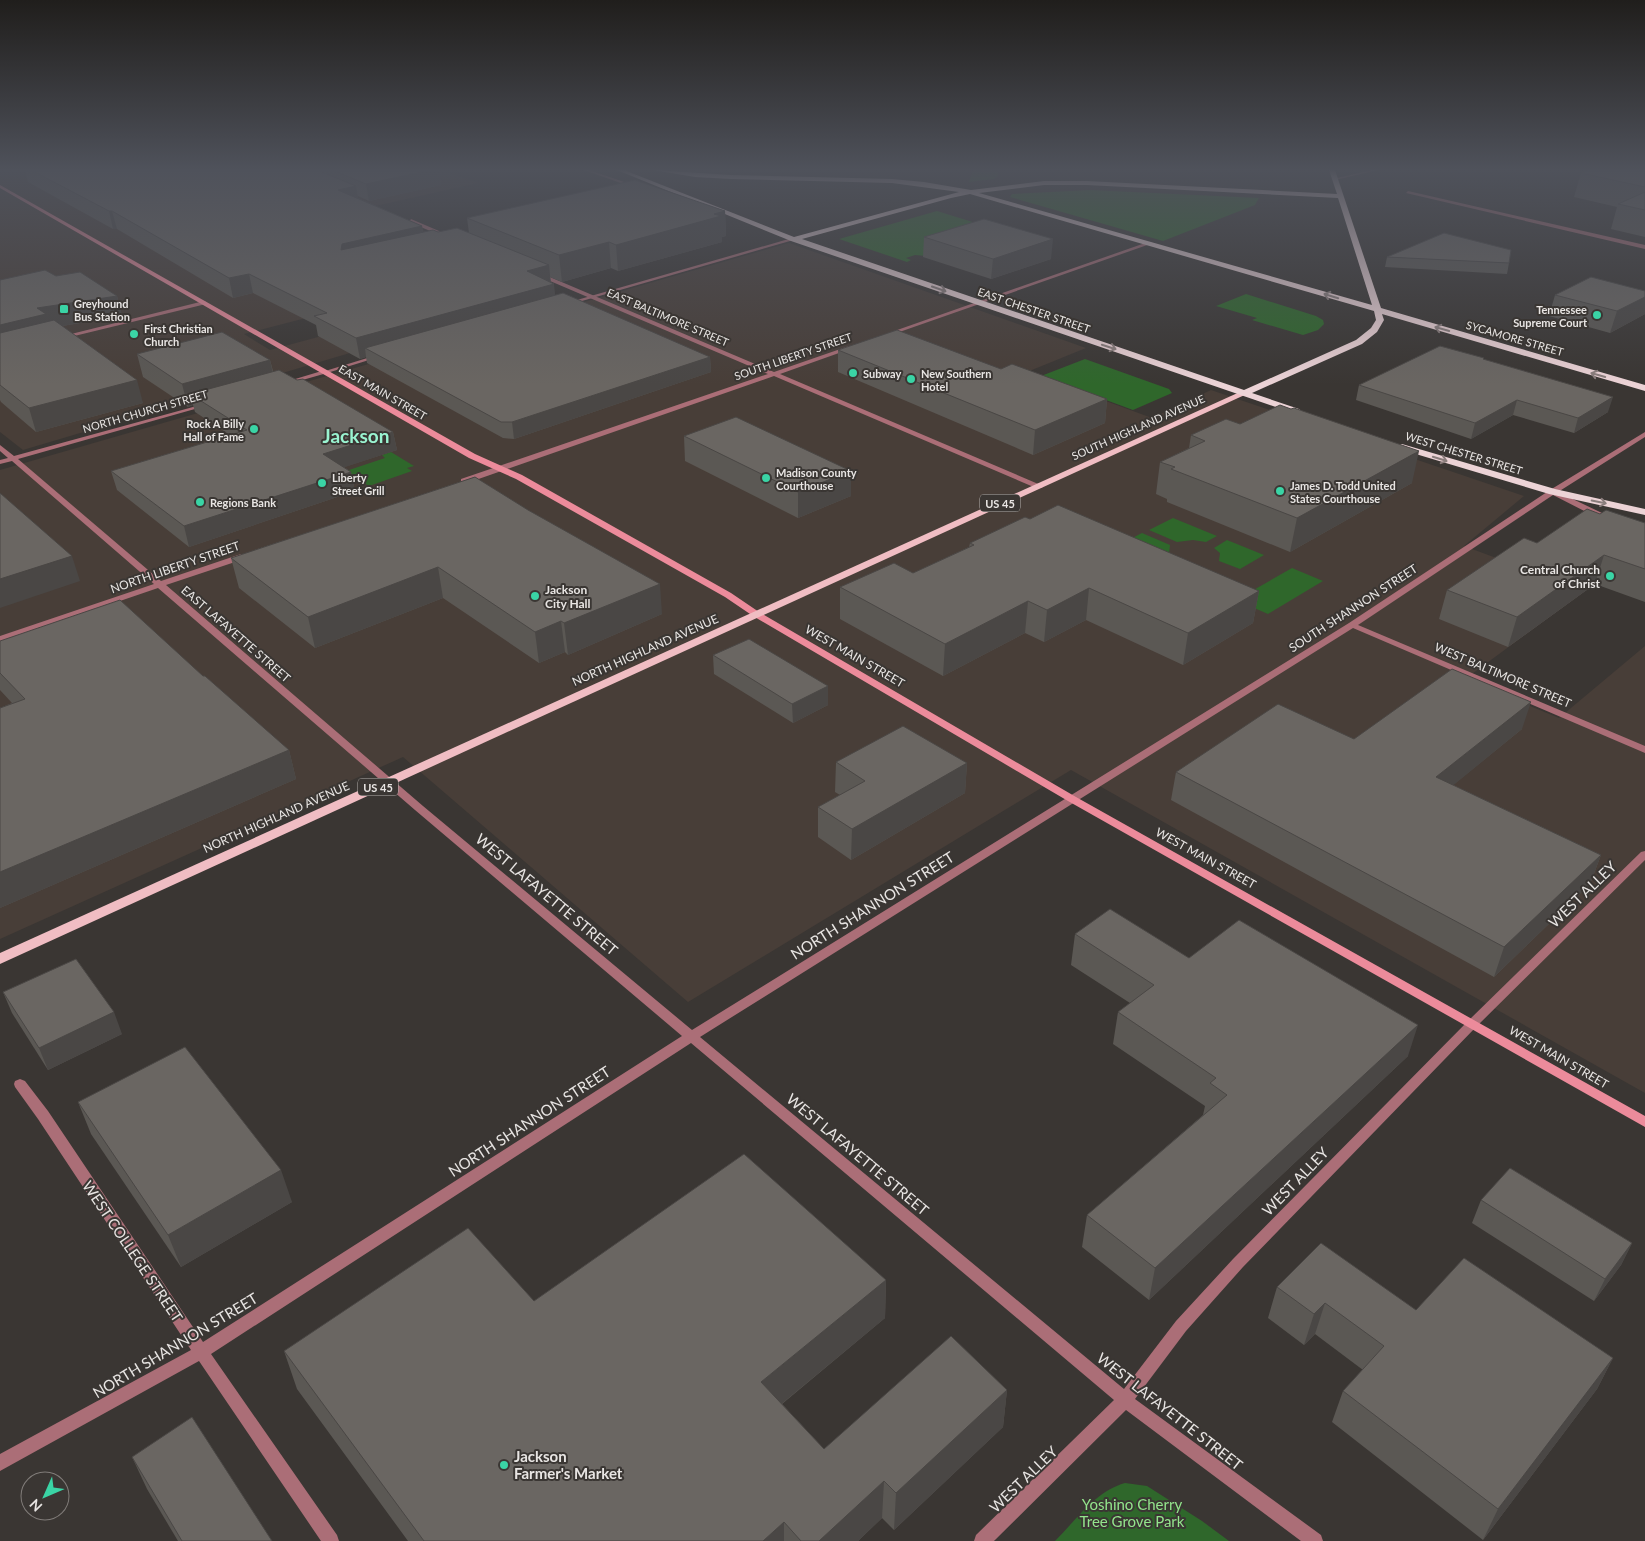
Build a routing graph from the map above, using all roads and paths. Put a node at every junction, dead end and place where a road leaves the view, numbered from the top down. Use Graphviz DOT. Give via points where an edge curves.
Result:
graph roads {
  1 [pos="97,242"];
  2 [pos="784,242"];
  3 [pos="802,242"];
  4 [pos="1150,242"];
  5 [pos="1355,242"];
  6 [pos="1623,242"];
  7 [pos="1645,247"];
  8 [pos="528,270"];
  9 [pos="591,296"];
  10 [pos="204,303"];
  11 [pos="980,303"];
  12 [pos="556,307"];
  13 [pos="1378,310"];
  14 [pos="54,339"];
  15 [pos="874,339"];
  16 [pos="856,345"];
  17 [pos="384,355"];
  18 [pos="325,372"];
  19 [pos="774,373"];
  20 [pos="281,384"];
  21 [pos="1645,388"];
  22 [pos="1245,393"];
  23 [pos="210,404"];
  24 [pos="1308,415"];
  25 [pos="1645,434"];
  26 [pos="1391,444"];
  27 [pos="0,447"];
  28 [pos="12,458"];
  29 [pos="0,462"];
  30 [pos="499,469"];
  31 [pos="457,483"];
  32 [pos="1039,486"];
  33 [pos="1553,492"];
  34 [pos="1645,512"];
  35 [pos="1611,519"];
  36 [pos="250,553"];
  37 [pos="159,584"];
  38 [pos="756,614"];
  39 [pos="1352,624"];
  40 [pos="0,639"];
  41 [pos="1645,750"];
  42 [pos="388,782"];
  43 [pos="1072,799"];
  44 [pos="1645,854"];
  45 [pos="0,959"];
  46 [pos="1472,1024"];
  47 [pos="690,1037"];
  48 [pos="20,1084"];
  49 [pos="1645,1122"];
  50 [pos="201,1352"];
  51 [pos="1125,1400"];
  52 [pos="0,1463"];
  53 [pos="331,1541"];
  54 [pos="982,1541"];
  55 [pos="1315,1541"];
  1 -- 10 [label="main road, EAST MAIN STREET"];
  2 -- 9 [label="street"];
  3 -- 11 [label="highway, EAST CHESTER STREET, one-way"];
  4 -- 11 [label="street"];
  13 -- 4 [label="highway, SYCAMORE STREET, one-way"];
  5 -- 13 [label="highway"];
  6 -- 7 [label="street"];
  8 -- 9 [label="street, EAST BALTIMORE STREET"];
  9 -- 12 [label="street"];
  9 -- 19 [label="street, EAST BALTIMORE STREET"];
  10 -- 14 [label="street"];
  10 -- 18 [label="main road, EAST MAIN STREET"];
  11 -- 15 [label="street"];
  11 -- 22 [label="highway, EAST CHESTER STREET, one-way"];
  21 -- 13 [label="highway, SYCAMORE STREET, one-way"];
  13 -- 22 [label="highway, SOUTH HIGHLAND AVENUE / US 45" via="1380,320 1374,330 1359,342"];
  16 -- 19 [label="street, SOUTH LIBERTY STREET"];
  17 -- 18 [label="street"];
  18 -- 20 [label="street"];
  18 -- 30 [label="main road, EAST MAIN STREET"];
  19 -- 30 [label="street, SOUTH LIBERTY STREET"];
  19 -- 32 [label="street, EAST BALTIMORE STREET"];
  22 -- 24 [label="highway"];
  22 -- 32 [label="main road, SOUTH HIGHLAND AVENUE / US 45"];
  23 -- 28 [label="street, NORTH CHURCH STREET"];
  25 -- 33 [label="street, SOUTH SHANNON STREET"];
  26 -- 33 [label="highway, WEST CHESTER STREET, one-way"];
  27 -- 28 [label="street, EAST LAFAYETTE STREET"];
  28 -- 29 [label="street, NORTH CHURCH STREET"];
  28 -- 37 [label="street, EAST LAFAYETTE STREET"];
  30 -- 31 [label="street"];
  30 -- 38 [label="main road, EAST MAIN STREET" via="528,482"];
  32 -- 38 [label="main road, SOUTH HIGHLAND AVENUE / US 45"];
  33 -- 34 [label="highway, one-way"];
  33 -- 35 [label="street, WEST CHESTER STREET" via="1594,514"];
  33 -- 39 [label="street, SOUTH SHANNON STREET"];
  36 -- 37 [label="street, NORTH LIBERTY STREET"];
  37 -- 40 [label="street, NORTH LIBERTY STREET"];
  37 -- 42 [label="street, EAST LAFAYETTE STREET"];
  38 -- 42 [label="main road, NORTH HIGHLAND AVENUE / US 45"];
  38 -- 43 [label="main road, WEST MAIN STREET"];
  39 -- 41 [label="street, WEST BALTIMORE STREET"];
  39 -- 43 [label="street, SOUTH SHANNON STREET"];
  42 -- 45 [label="main road, NORTH HIGHLAND AVENUE / US 45"];
  42 -- 47 [label="street, WEST LAFAYETTE STREET"];
  43 -- 46 [label="main road, WEST MAIN STREET"];
  43 -- 47 [label="street, NORTH SHANNON STREET"];
  44 -- 46 [label="street, WEST ALLEY"];
  46 -- 49 [label="main road, WEST MAIN STREET"];
  46 -- 51 [label="street, WEST ALLEY" via="1238,1263 1181,1326"];
  47 -- 50 [label="street, NORTH SHANNON STREET"];
  47 -- 51 [label="street, WEST LAFAYETTE STREET"];
  48 -- 50 [label="street, WEST COLLEGE STREET"];
  50 -- 52 [label="street, NORTH SHANNON STREET"];
  50 -- 53 [label="street, WEST COLLEGE STREET"];
  51 -- 54 [label="street, WEST ALLEY"];
  51 -- 55 [label="street, WEST LAFAYETTE STREET"];
}
